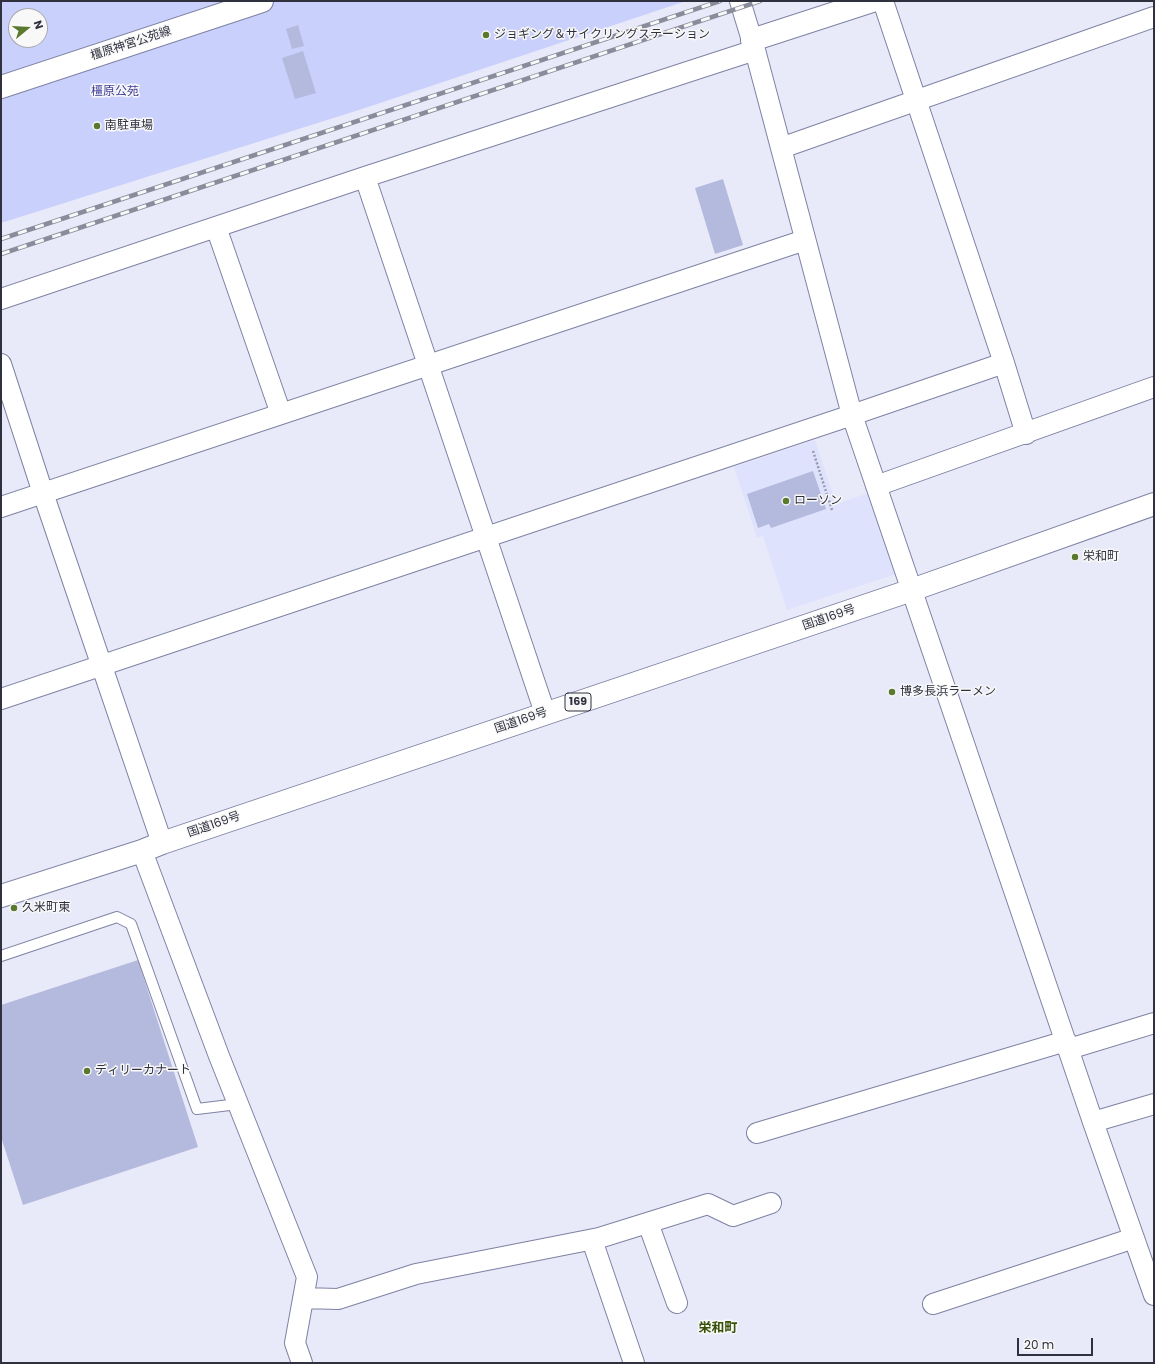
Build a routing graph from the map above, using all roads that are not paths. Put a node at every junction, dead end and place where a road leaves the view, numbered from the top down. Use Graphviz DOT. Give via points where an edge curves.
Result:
graph roads {
  1 [pos="262,1"];
  2 [pos="740,1"];
  3 [pos="872,1"];
  4 [pos="883,1"];
  5 [pos="1153,1"];
  6 [pos="1154,5"];
  7 [pos="1154,17"];
  8 [pos="753,45"];
  9 [pos="1,86"];
  10 [pos="916,101"];
  11 [pos="781,148"];
  12 [pos="365,177"];
  13 [pos="216,227"];
  14 [pos="805,240"];
  15 [pos="1,299"];
  16 [pos="1004,363"];
  17 [pos="1,364"];
  18 [pos="429,364"];
  19 [pos="1154,387"];
  20 [pos="281,414"];
  21 [pos="852,415"];
  22 [pos="1026,434"];
  23 [pos="876,486"];
  24 [pos="43,493"];
  25 [pos="1154,504"];
  26 [pos="1,507"];
  27 [pos="486,536"];
  28 [pos="911,590"];
  29 [pos="101,664"];
  30 [pos="1,699"];
  31 [pos="545,713"];
  32 [pos="162,842"];
  33 [pos="142,851"];
  34 [pos="1,896"];
  35 [pos="1,956"];
  36 [pos="1154,1023"];
  37 [pos="1067,1045"];
  38 [pos="238,1104"];
  39 [pos="1154,1104"];
  40 [pos="1093,1122"];
  41 [pos="757,1133"];
  42 [pos="771,1204"];
  43 [pos="648,1223"];
  44 [pos="1134,1238"];
  45 [pos="592,1240"];
  46 [pos="1154,1295"];
  47 [pos="303,1298"];
  48 [pos="677,1303"];
  49 [pos="933,1304"];
  50 [pos="302,1363"];
  51 [pos="634,1363"];
  1 -- 9 [label="main road, 橿原神宮公苑線"];
  2 -- 8 [label="street"];
  3 -- 8 [label="main road"];
  4 -- 10 [label="street"];
  5 -- 6 [label="street"];
  7 -- 10 [label="street"];
  8 -- 11 [label="street"];
  8 -- 12 [label="street"];
  10 -- 11 [label="street"];
  10 -- 16 [label="street"];
  11 -- 14 [label="street"];
  12 -- 13 [label="street"];
  12 -- 18 [label="street"];
  13 -- 15 [label="street"];
  13 -- 20 [label="street"];
  14 -- 18 [label="street"];
  14 -- 21 [label="street"];
  16 -- 21 [label="street"];
  16 -- 22 [label="street"];
  17 -- 24 [label="street"];
  18 -- 20 [label="street"];
  18 -- 27 [label="street"];
  19 -- 22 [label="street"];
  20 -- 24 [label="street"];
  21 -- 23 [label="street"];
  21 -- 27 [label="street"];
  22 -- 23 [label="street"];
  23 -- 28 [label="street"];
  24 -- 26 [label="street"];
  24 -- 29 [label="street"];
  25 -- 28 [label="main road, 国道169号 / 169"];
  27 -- 29 [label="street"];
  27 -- 31 [label="street"];
  28 -- 31 [label="main road, 国道169号 / 169"];
  28 -- 37 [label="street"];
  29 -- 30 [label="street"];
  29 -- 32 [label="street"];
  31 -- 32 [label="main road, 国道169号 / 169"];
  32 -- 33 [label="main road, 国道169号 / 169"];
  33 -- 34 [label="main road, 国道169号 / 169"];
  33 -- 38 [label="street"];
  35 -- 38 [label="lane" via="117,917 131,924 198,1109"];
  36 -- 37 [label="street"];
  37 -- 40 [label="street"];
  37 -- 41 [label="street"];
  38 -- 47 [label="street" via="307,1277"];
  39 -- 40 [label="street"];
  40 -- 44 [label="street"];
  42 -- 43 [label="street" via="733,1216 708,1204"];
  43 -- 45 [label="street"];
  43 -- 48 [label="street"];
  44 -- 46 [label="street"];
  44 -- 49 [label="street"];
  45 -- 47 [label="street" via="416,1274 338,1299"];
  45 -- 51 [label="street"];
  47 -- 50 [label="street" via="295,1343"];
}
